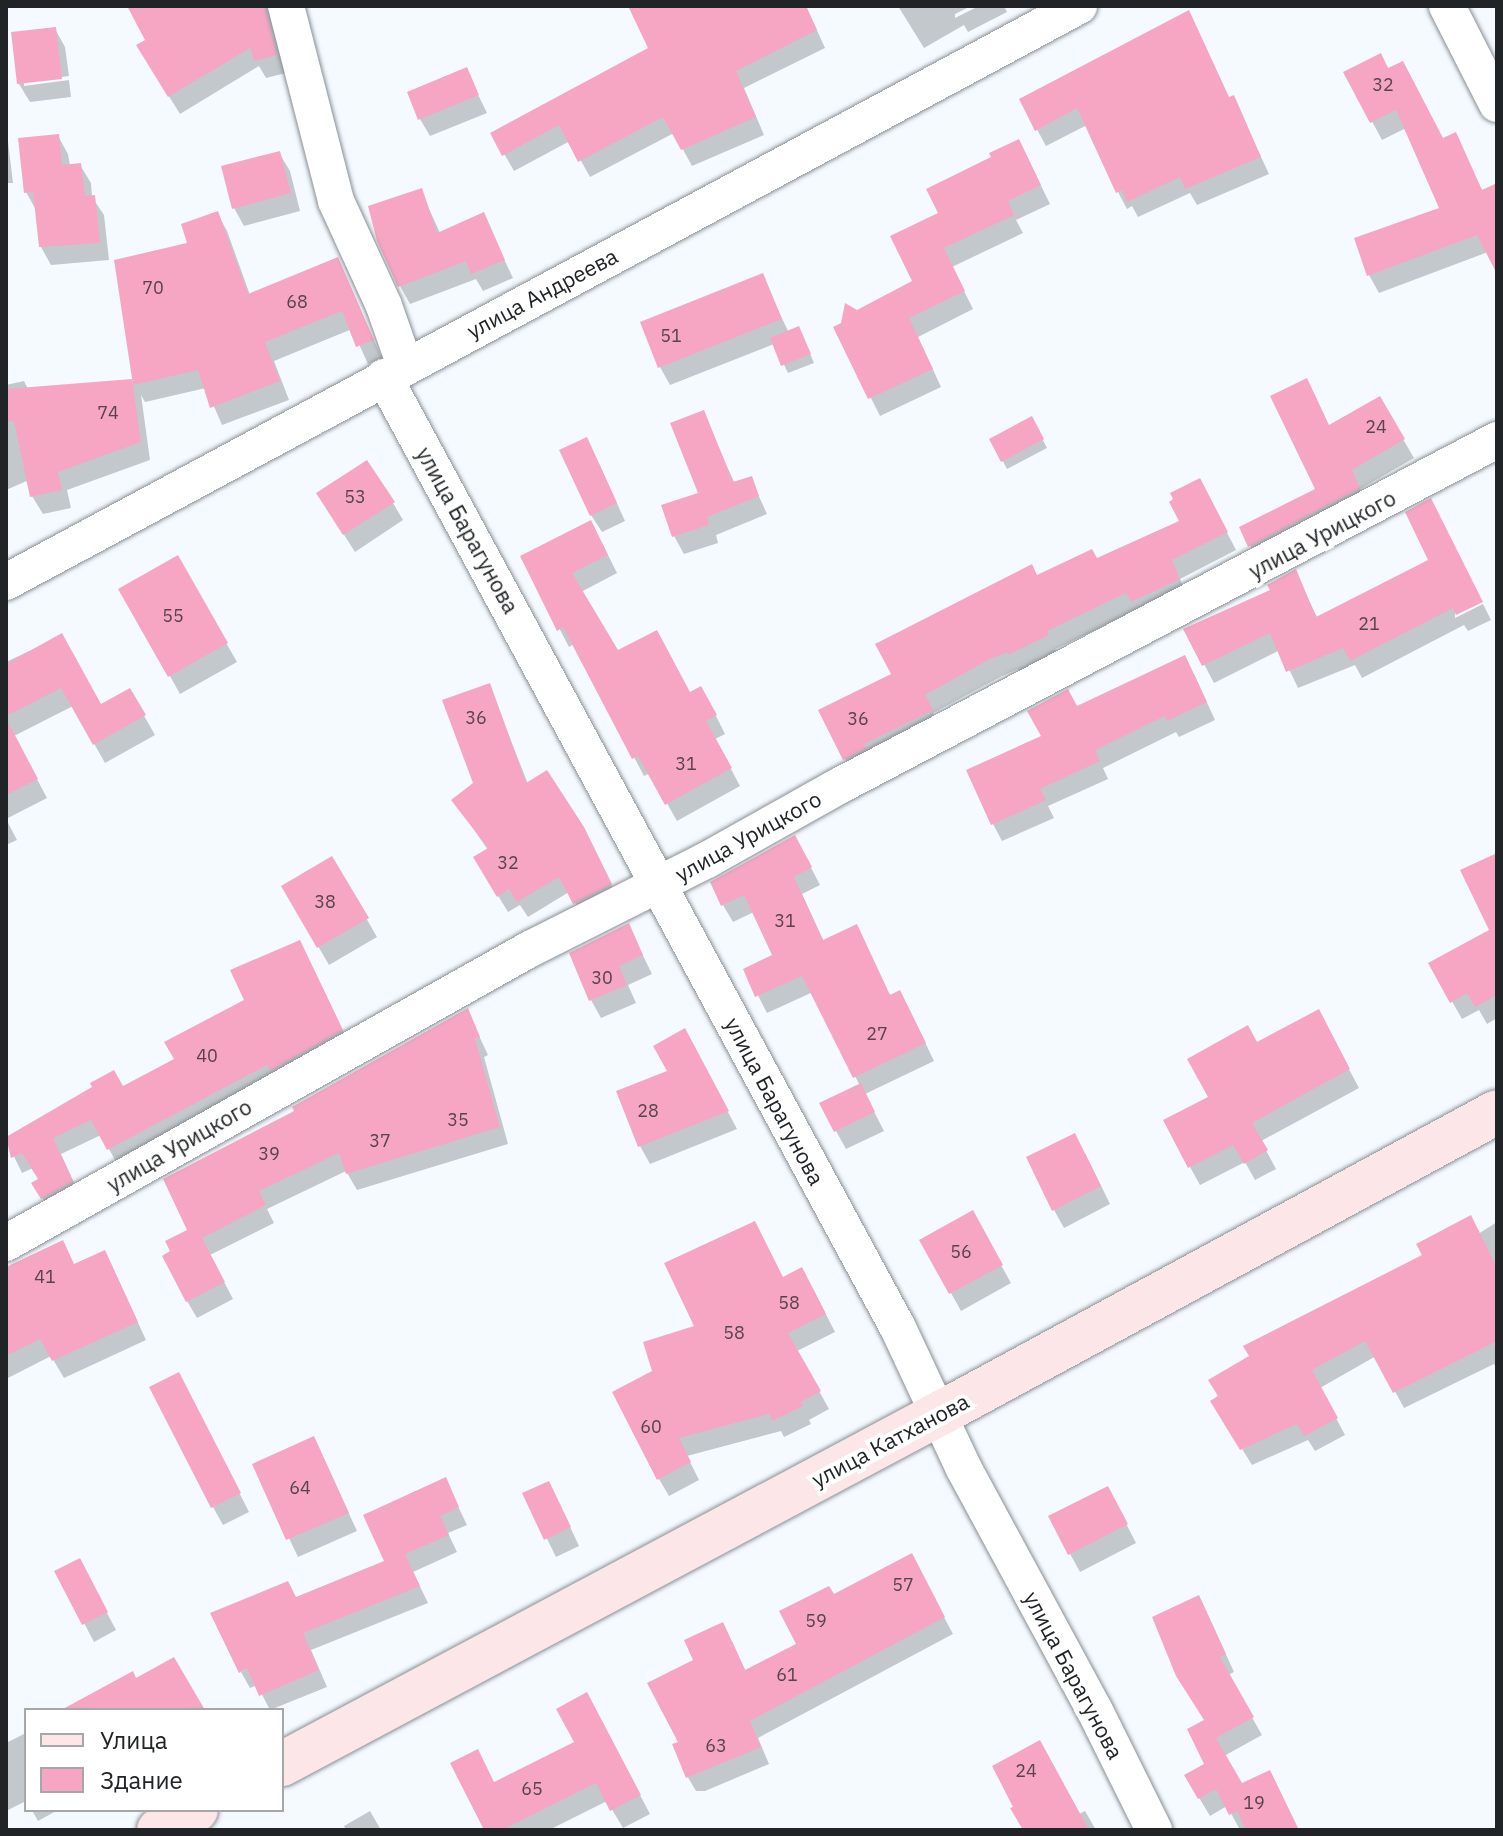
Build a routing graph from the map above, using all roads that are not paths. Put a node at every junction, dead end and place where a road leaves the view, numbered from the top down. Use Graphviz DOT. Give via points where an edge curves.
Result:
graph roads {
  1 [pos="286,6"];
  2 [pos="1079,6"];
  3 [pos="1447,6"];
  4 [pos="1497,104"];
  5 [pos="395,372"];
  6 [pos="1497,440"];
  7 [pos="6,582"];
  8 [pos="659,884"];
  9 [pos="1497,1112"];
  10 [pos="6,1243"];
  11 [pos="939,1414"];
  12 [pos="284,1763"];
  13 [pos="192,1812"];
  14 [pos="159,1830"];
  15 [pos="1154,1830"];
  1 -- 5 [label="street, улица Барагунова" via="336,201 384,306"];
  2 -- 5 [label="street, улица Андреева"];
  3 -- 4 [label="street"];
  5 -- 7 [label="street, улица Андреева"];
  5 -- 8 [label="street, улица Барагунова"];
  6 -- 8 [label="street, улица Урицкого"];
  8 -- 10 [label="street, улица Урицкого" via="530,949"];
  8 -- 11 [label="street, улица Барагунова"];
  9 -- 11 [label="street, улица Катханова"];
  11 -- 12 [label="street, улица Катханова"];
  11 -- 15 [label="street, улица Барагунова"];
  13 -- 14 [label="street"];
}
